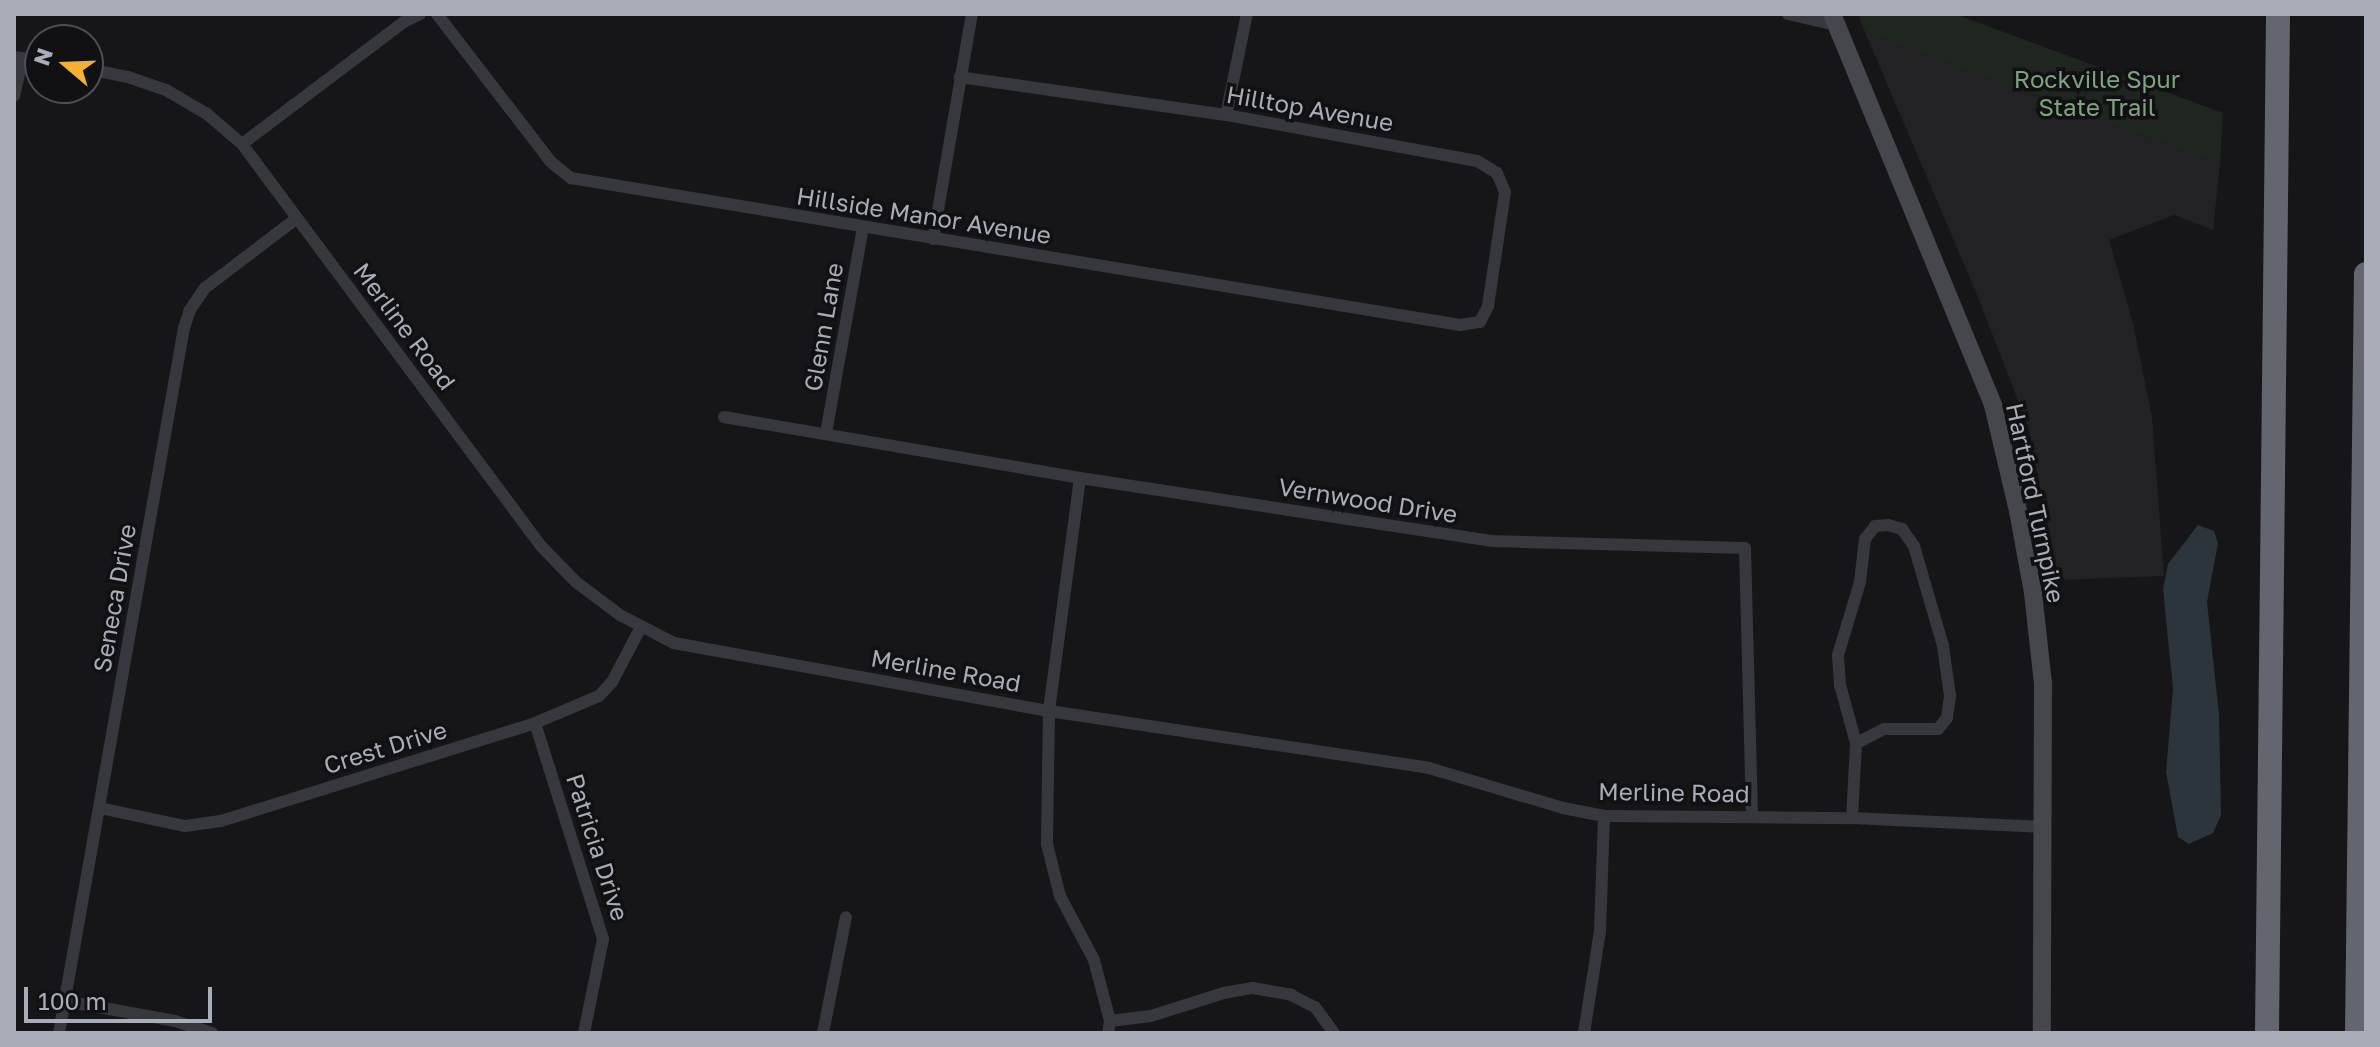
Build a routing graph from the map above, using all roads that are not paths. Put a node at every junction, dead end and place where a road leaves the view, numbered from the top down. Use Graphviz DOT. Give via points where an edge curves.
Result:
graph roads {
  1 [pos="420,14"];
  2 [pos="437,14"];
  3 [pos="972,14"];
  4 [pos="1247,14"];
  5 [pos="1788,14"];
  6 [pos="2278,14"];
  7 [pos="1834,20"];
  8 [pos="19,57"];
  9 [pos="104,73"];
  10 [pos="960,77"];
  11 [pos="14,96"];
  12 [pos="1226,115"];
  13 [pos="242,144"];
  14 [pos="296,219"];
  15 [pos="863,228"];
  16 [pos="933,239"];
  17 [pos="2366,274"];
  18 [pos="1480,322"];
  19 [pos="724,417"];
  20 [pos="826,433"];
  21 [pos="1080,478"];
  22 [pos="641,627"];
  23 [pos="1049,711"];
  24 [pos="535,723"];
  25 [pos="1856,743"];
  26 [pos="100,808"];
  27 [pos="1752,815"];
  28 [pos="1604,816"];
  29 [pos="1852,818"];
  30 [pos="2043,827"];
  31 [pos="846,917"];
  32 [pos="65,1001"];
  33 [pos="1109,1027"];
  34 [pos="59,1033"];
  35 [pos="212,1033"];
  36 [pos="584,1033"];
  37 [pos="823,1033"];
  38 [pos="1334,1033"];
  39 [pos="1584,1033"];
  40 [pos="2042,1033"];
  41 [pos="2267,1033"];
  42 [pos="2357,1033"];
  1 -- 13 [label="street"];
  2 -- 15 [label="street, Hillside Manor Avenue" via="551,162 571,178"];
  3 -- 10 [label="street"];
  4 -- 12 [label="street"];
  5 -- 7 [label="street"];
  6 -- 41 [label="highway"];
  7 -- 30 [label="main road, Hartford Turnpike" via="1950,296 2001,433 2041,658"];
  8 -- 11 [label="street"];
  9 -- 13 [label="street, Merline Road" via="166,90 207,114"];
  10 -- 12 [label="street, Hilltop Avenue"];
  10 -- 16 [label="street"];
  12 -- 18 [label="street, Hilltop Avenue" via="1477,161 1497,173 1505,192 1488,306"];
  13 -- 14 [label="street, Merline Road"];
  14 -- 22 [label="street, Merline Road" via="541,546 576,582"];
  14 -- 26 [label="street, Seneca Drive" via="205,288 190,310"];
  15 -- 16 [label="street, Hillside Manor Avenue"];
  15 -- 20 [label="street, Glenn Lane"];
  16 -- 18 [label="street, Hillside Manor Avenue" via="1460,325"];
  17 -- 42 [label="highway"];
  19 -- 20 [label="street, Vernwood Drive"];
  20 -- 21 [label="street, Vernwood Drive"];
  21 -- 23 [label="street"];
  21 -- 27 [label="street, Vernwood Drive" via="1491,541 1745,548"];
  22 -- 23 [label="street, Merline Road" via="674,643"];
  22 -- 24 [label="street, Crest Drive" via="599,696"];
  23 -- 28 [label="street, Merline Road" via="1429,768"];
  23 -- 33 [label="street" via="1047,844 1060,896 1094,960"];
  24 -- 26 [label="street, Crest Drive" via="221,821 185,826"];
  24 -- 36 [label="street, Patricia Drive" via="603,939"];
  25 -- 25 [label="street" via="1840,685 1838,655 1860,582 1865,539 1875,526 1888,525 1902,529 1914,546 1943,646 1950,696 1947,718 1938,729 1884,729"];
  25 -- 29 [label="street"];
  26 -- 32 [label="street, Seneca Drive"];
  27 -- 28 [label="street, Merline Road"];
  27 -- 29 [label="street, Merline Road"];
  28 -- 39 [label="street" via="1600,931"];
  29 -- 30 [label="street, Merline Road"];
  30 -- 40 [label="main road, Hartford Turnpike"];
  31 -- 37 [label="street"];
  32 -- 34 [label="street, Seneca Drive"];
  32 -- 35 [label="street"];
  33 -- 38 [label="street" via="1253,988 1291,995 1315,1007"];
}
